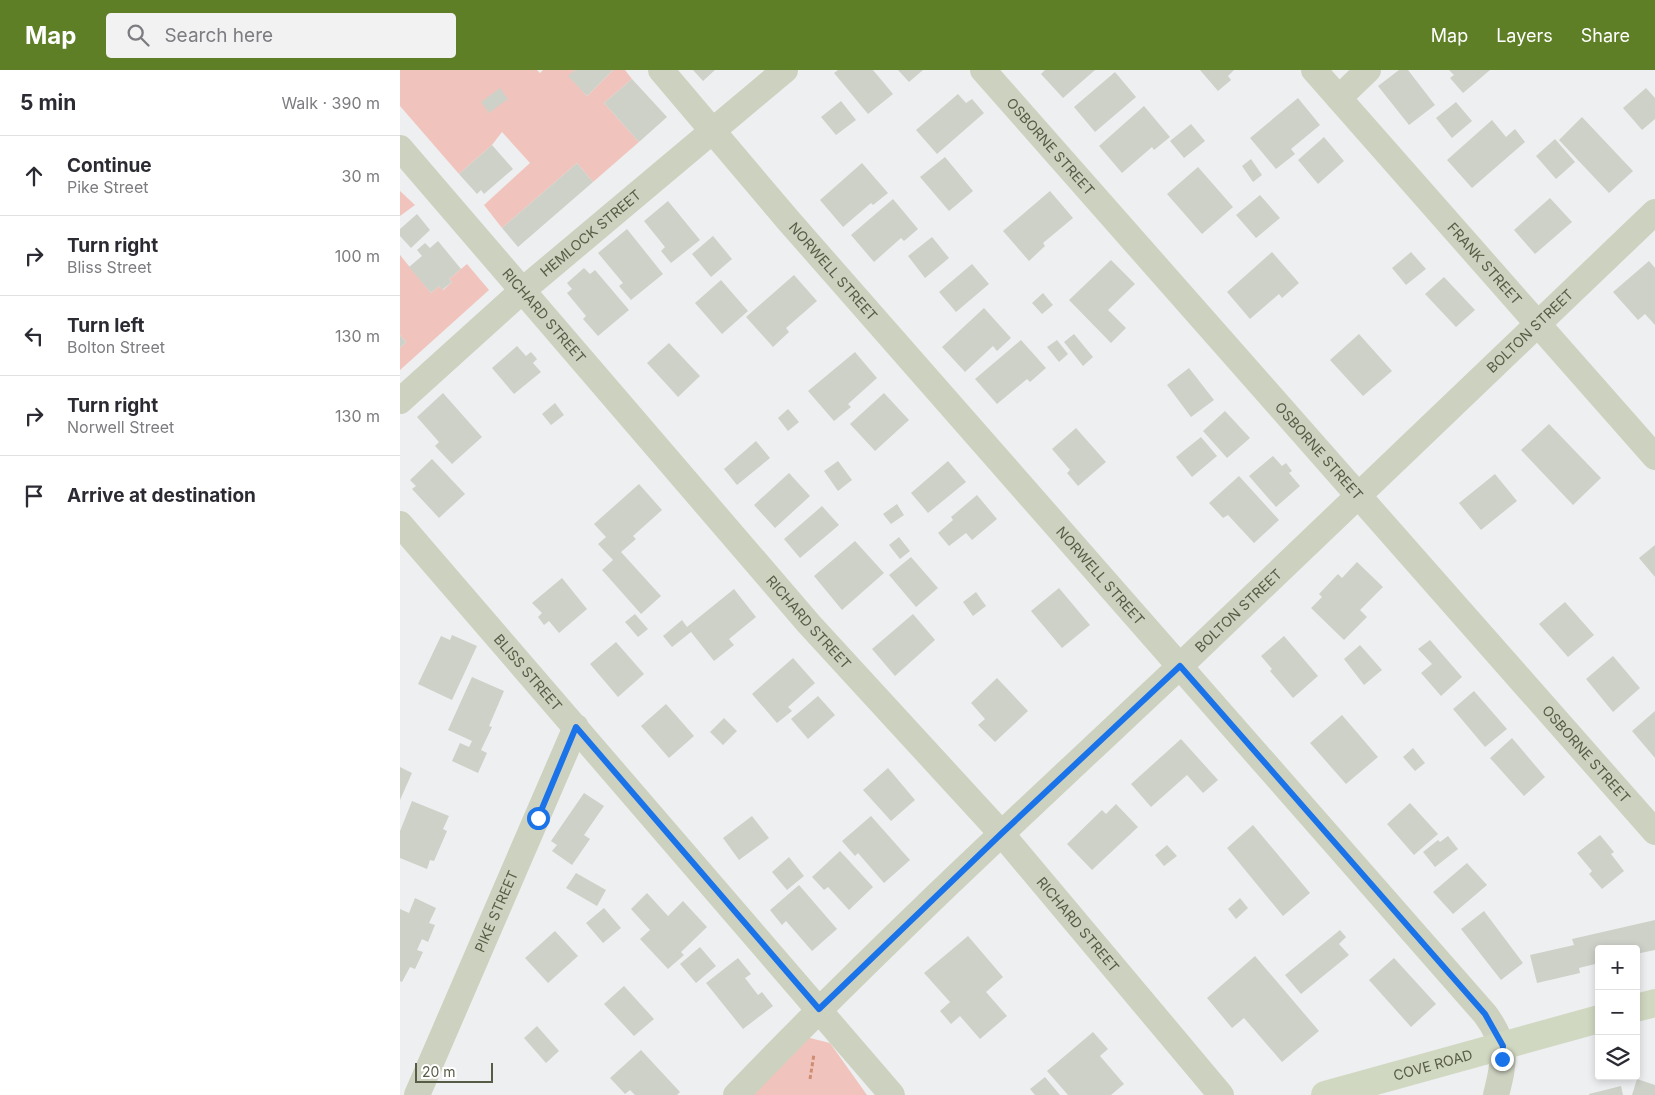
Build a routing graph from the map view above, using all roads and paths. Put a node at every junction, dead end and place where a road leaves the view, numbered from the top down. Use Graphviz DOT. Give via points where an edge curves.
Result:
graph roads {
  1 [pos="661,70"];
  2 [pos="785,70"];
  3 [pos="984,70"];
  4 [pos="1314,70"];
  5 [pos="1368,70"];
  6 [pos="1339,98"];
  7 [pos="712,129"];
  8 [pos="400,148"];
  9 [pos="1655,212"];
  10 [pos="523,290"];
  11 [pos="1538,323"];
  12 [pos="400,401"];
  13 [pos="1655,458"];
  14 [pos="1358,495"];
  15 [pos="403,535"];
  16 [pos="1180,666"];
  17 [pos="576,727"];
  18 [pos="1655,832"];
  19 [pos="1001,834"];
  20 [pos="1655,1003"];
  21 [pos="1640,1007"];
  22 [pos="819,1009"];
  23 [pos="1595,1020"];
  24 [pos="1503,1046"];
  25 [pos="417,1095"];
  26 [pos="736,1095"];
  27 [pos="892,1095"];
  28 [pos="1221,1095"];
  29 [pos="1325,1095"];
  30 [pos="1496,1095"];
  1 -- 7 [label="street, NORWELL STREET"];
  2 -- 7 [label="street, HEMLOCK STREET"];
  3 -- 14 [label="street, OSBORNE STREET"];
  4 -- 6 [label="street, FRANK STREET"];
  5 -- 6 [label="street"];
  6 -- 11 [label="street, FRANK STREET"];
  7 -- 10 [label="street, HEMLOCK STREET"];
  7 -- 16 [label="street, NORWELL STREET"];
  8 -- 10 [label="street, RICHARD STREET"];
  9 -- 11 [label="street, BOLTON STREET"];
  10 -- 12 [label="street, HEMLOCK STREET"];
  10 -- 19 [label="street, RICHARD STREET" via="809,624"];
  11 -- 13 [label="street, FRANK STREET"];
  11 -- 14 [label="street, BOLTON STREET"];
  14 -- 16 [label="street, BOLTON STREET"];
  14 -- 18 [label="street, OSBORNE STREET"];
  15 -- 17 [label="street, BLISS STREET"];
  16 -- 19 [label="street, BOLTON STREET"];
  16 -- 24 [label="street, NORWELL STREET" via="1485,1014"];
  17 -- 22 [label="street, BLISS STREET"];
  17 -- 25 [label="street, PIKE STREET"];
  19 -- 22 [label="street, BOLTON STREET"];
  19 -- 28 [label="street, RICHARD STREET"];
  20 -- 21 [label="main road"];
  22 -- 26 [label="street, BOLTON STREET"];
  22 -- 27 [label="street, BLISS STREET"];
  23 -- 24 [label="main road, COVE ROAD"];
  24 -- 29 [label="main road, COVE ROAD"];
  24 -- 30 [label="street"];
}
